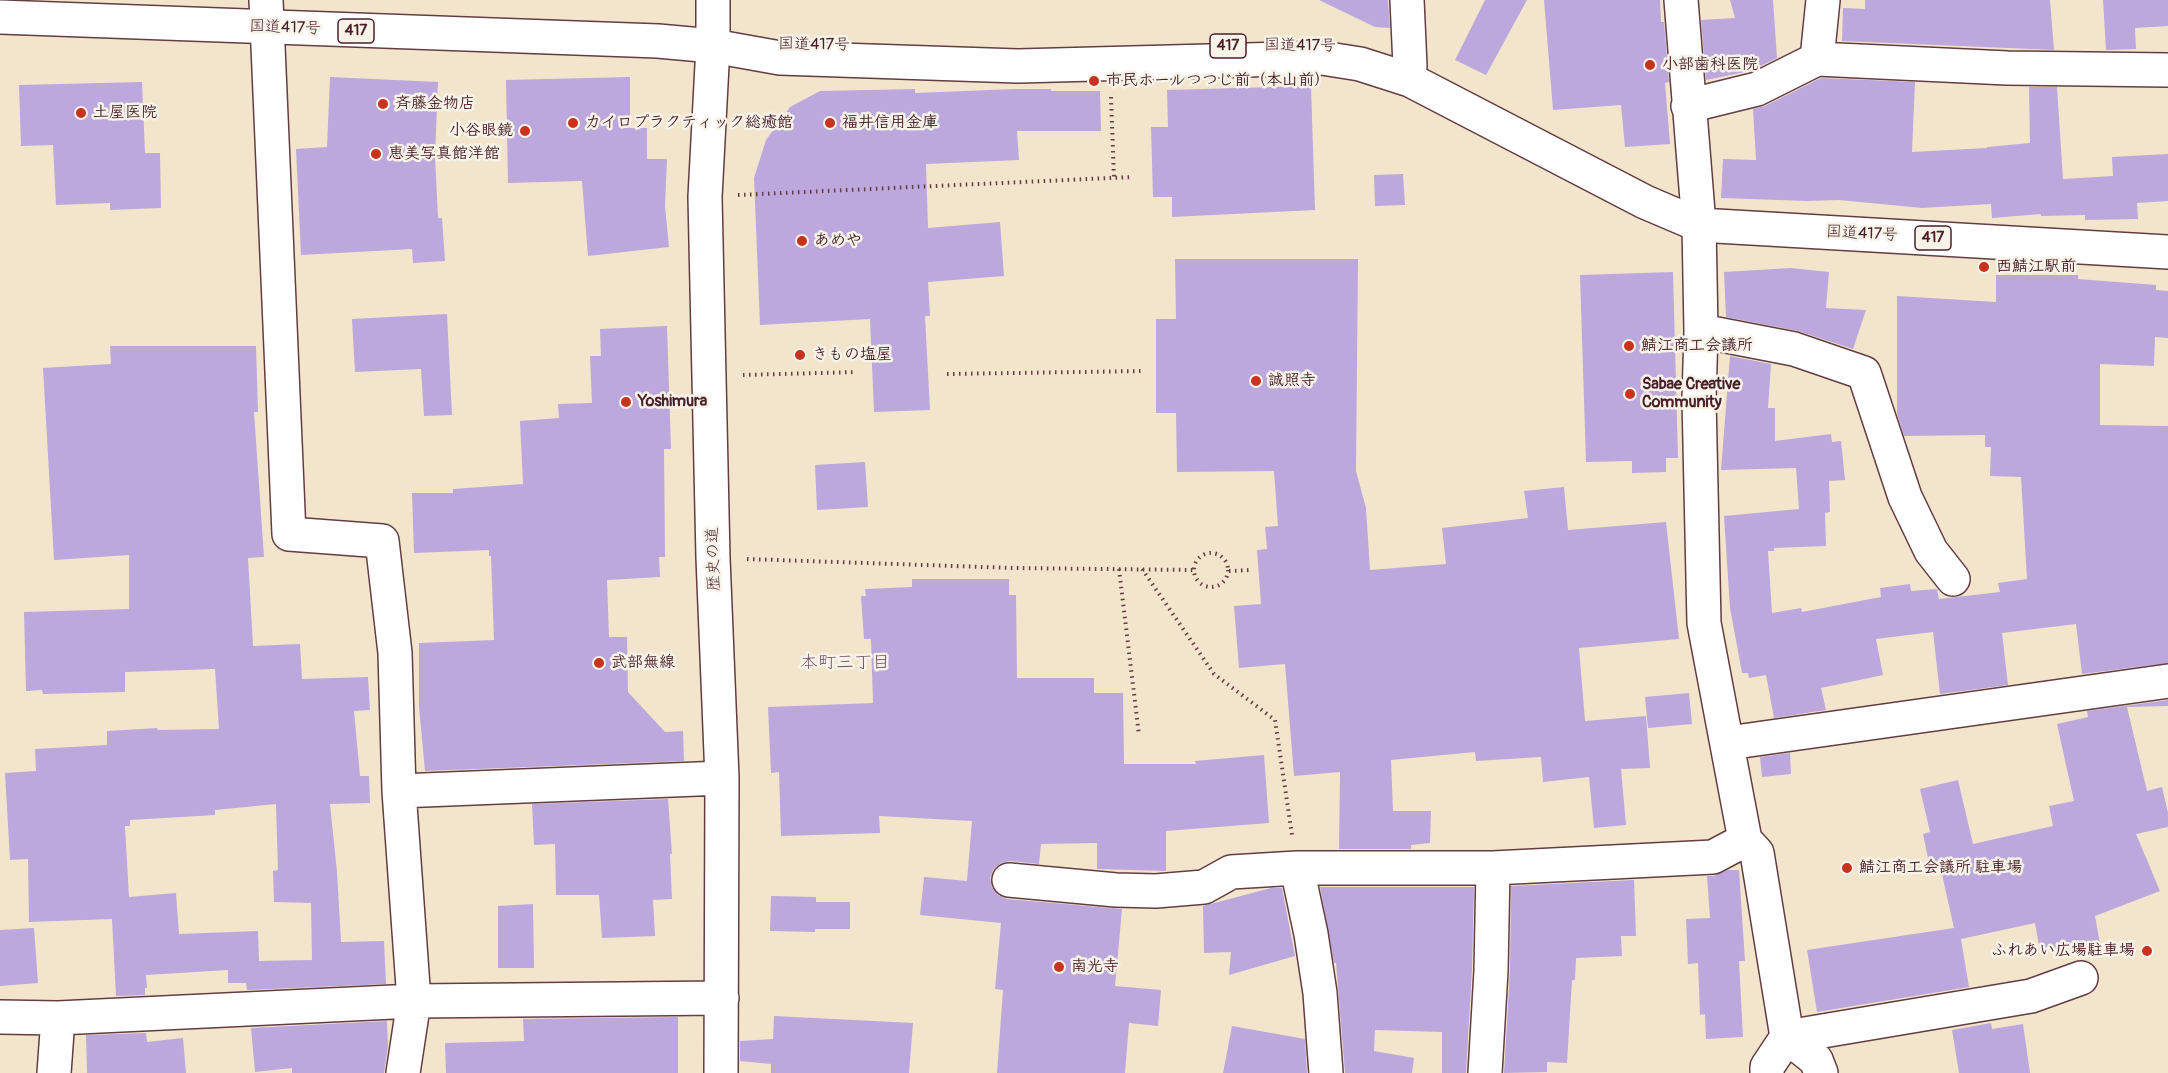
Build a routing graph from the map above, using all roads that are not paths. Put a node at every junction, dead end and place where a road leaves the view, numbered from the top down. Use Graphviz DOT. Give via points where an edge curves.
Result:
graph roads {
  1 [pos="713,0"];
  2 [pos="1407,0"];
  3 [pos="1681,0"];
  4 [pos="1823,0"];
  5 [pos="267,14"];
  6 [pos="0,17"];
  7 [pos="713,46"];
  8 [pos="1817,59"];
  9 [pos="1410,66"];
  10 [pos="2168,70"];
  11 [pos="1688,106"];
  12 [pos="1699,225"];
  13 [pos="2168,252"];
  14 [pos="1701,331"];
  15 [pos="1953,579"];
  16 [pos="2168,681"];
  17 [pos="1728,743"];
  18 [pos="722,778"];
  19 [pos="399,792"];
  20 [pos="1745,840"];
  21 [pos="1297,868"];
  22 [pos="1493,868"];
  23 [pos="1009,880"];
  24 [pos="2081,978"];
  25 [pos="722,998"];
  26 [pos="414,1001"];
  27 [pos="0,1017"];
  28 [pos="58,1018"];
  29 [pos="1787,1037"];
  30 [pos="54,1073"];
  31 [pos="404,1073"];
  32 [pos="721,1073"];
  33 [pos="1326,1073"];
  34 [pos="1485,1073"];
  35 [pos="1767,1073"];
  36 [pos="1821,1073"];
  1 -- 7 [label="main road, 歴史の道"];
  2 -- 9 [label="main road"];
  3 -- 11 [label="main road"];
  4 -- 8 [label="main road"];
  5 -- 6 [label="main road, 国道417号 / 417"];
  5 -- 7 [label="main road, 国道417号 / 417"];
  5 -- 19 [label="main road" via="289,534 382,541 395,653"];
  7 -- 9 [label="main road, 国道417号 / 417" via="778,44 1011,52 1318,43 1359,49"];
  7 -- 12 [label="main road, 国道417号 / 417" via="780,58 1006,66 1322,58 1360,64 1410,80 1645,202"];
  7 -- 18 [label="main road, 歴史の道" via="705,197"];
  8 -- 10 [label="main road" via="2007,68"];
  8 -- 11 [label="main road" via="1757,89"];
  9 -- 12 [label="main road, 国道417号 / 417" via="1645,188"];
  11 -- 12 [label="main road"];
  12 -- 13 [label="main road, 国道417号 / 417"];
  12 -- 14 [label="main road"];
  14 -- 15 [label="main road" via="1794,349 1864,373 1905,497 1931,551"];
  14 -- 17 [label="main road" via="1704,622"];
  16 -- 17 [label="main road"];
  17 -- 20 [label="main road"];
  18 -- 19 [label="main road"];
  18 -- 25 [label="main road, 歴史の道"];
  19 -- 26 [label="main road"];
  20 -- 22 [label="main road" via="1713,857"];
  20 -- 29 [label="main road" via="1757,853"];
  21 -- 22 [label="main road"];
  21 -- 23 [label="main road" via="1231,872 1204,886 1156,891"];
  21 -- 33 [label="main road" via="1320,993"];
  22 -- 34 [label="main road"];
  24 -- 29 [label="main road" via="2031,996"];
  25 -- 26 [label="main road"];
  25 -- 32 [label="main road, 歴史の道"];
  26 -- 28 [label="main road"];
  26 -- 31 [label="main road"];
  27 -- 28 [label="main road"];
  28 -- 30 [label="main road"];
  29 -- 35 [label="main road"];
  29 -- 36 [label="main road" via="1816,1060"];
}
